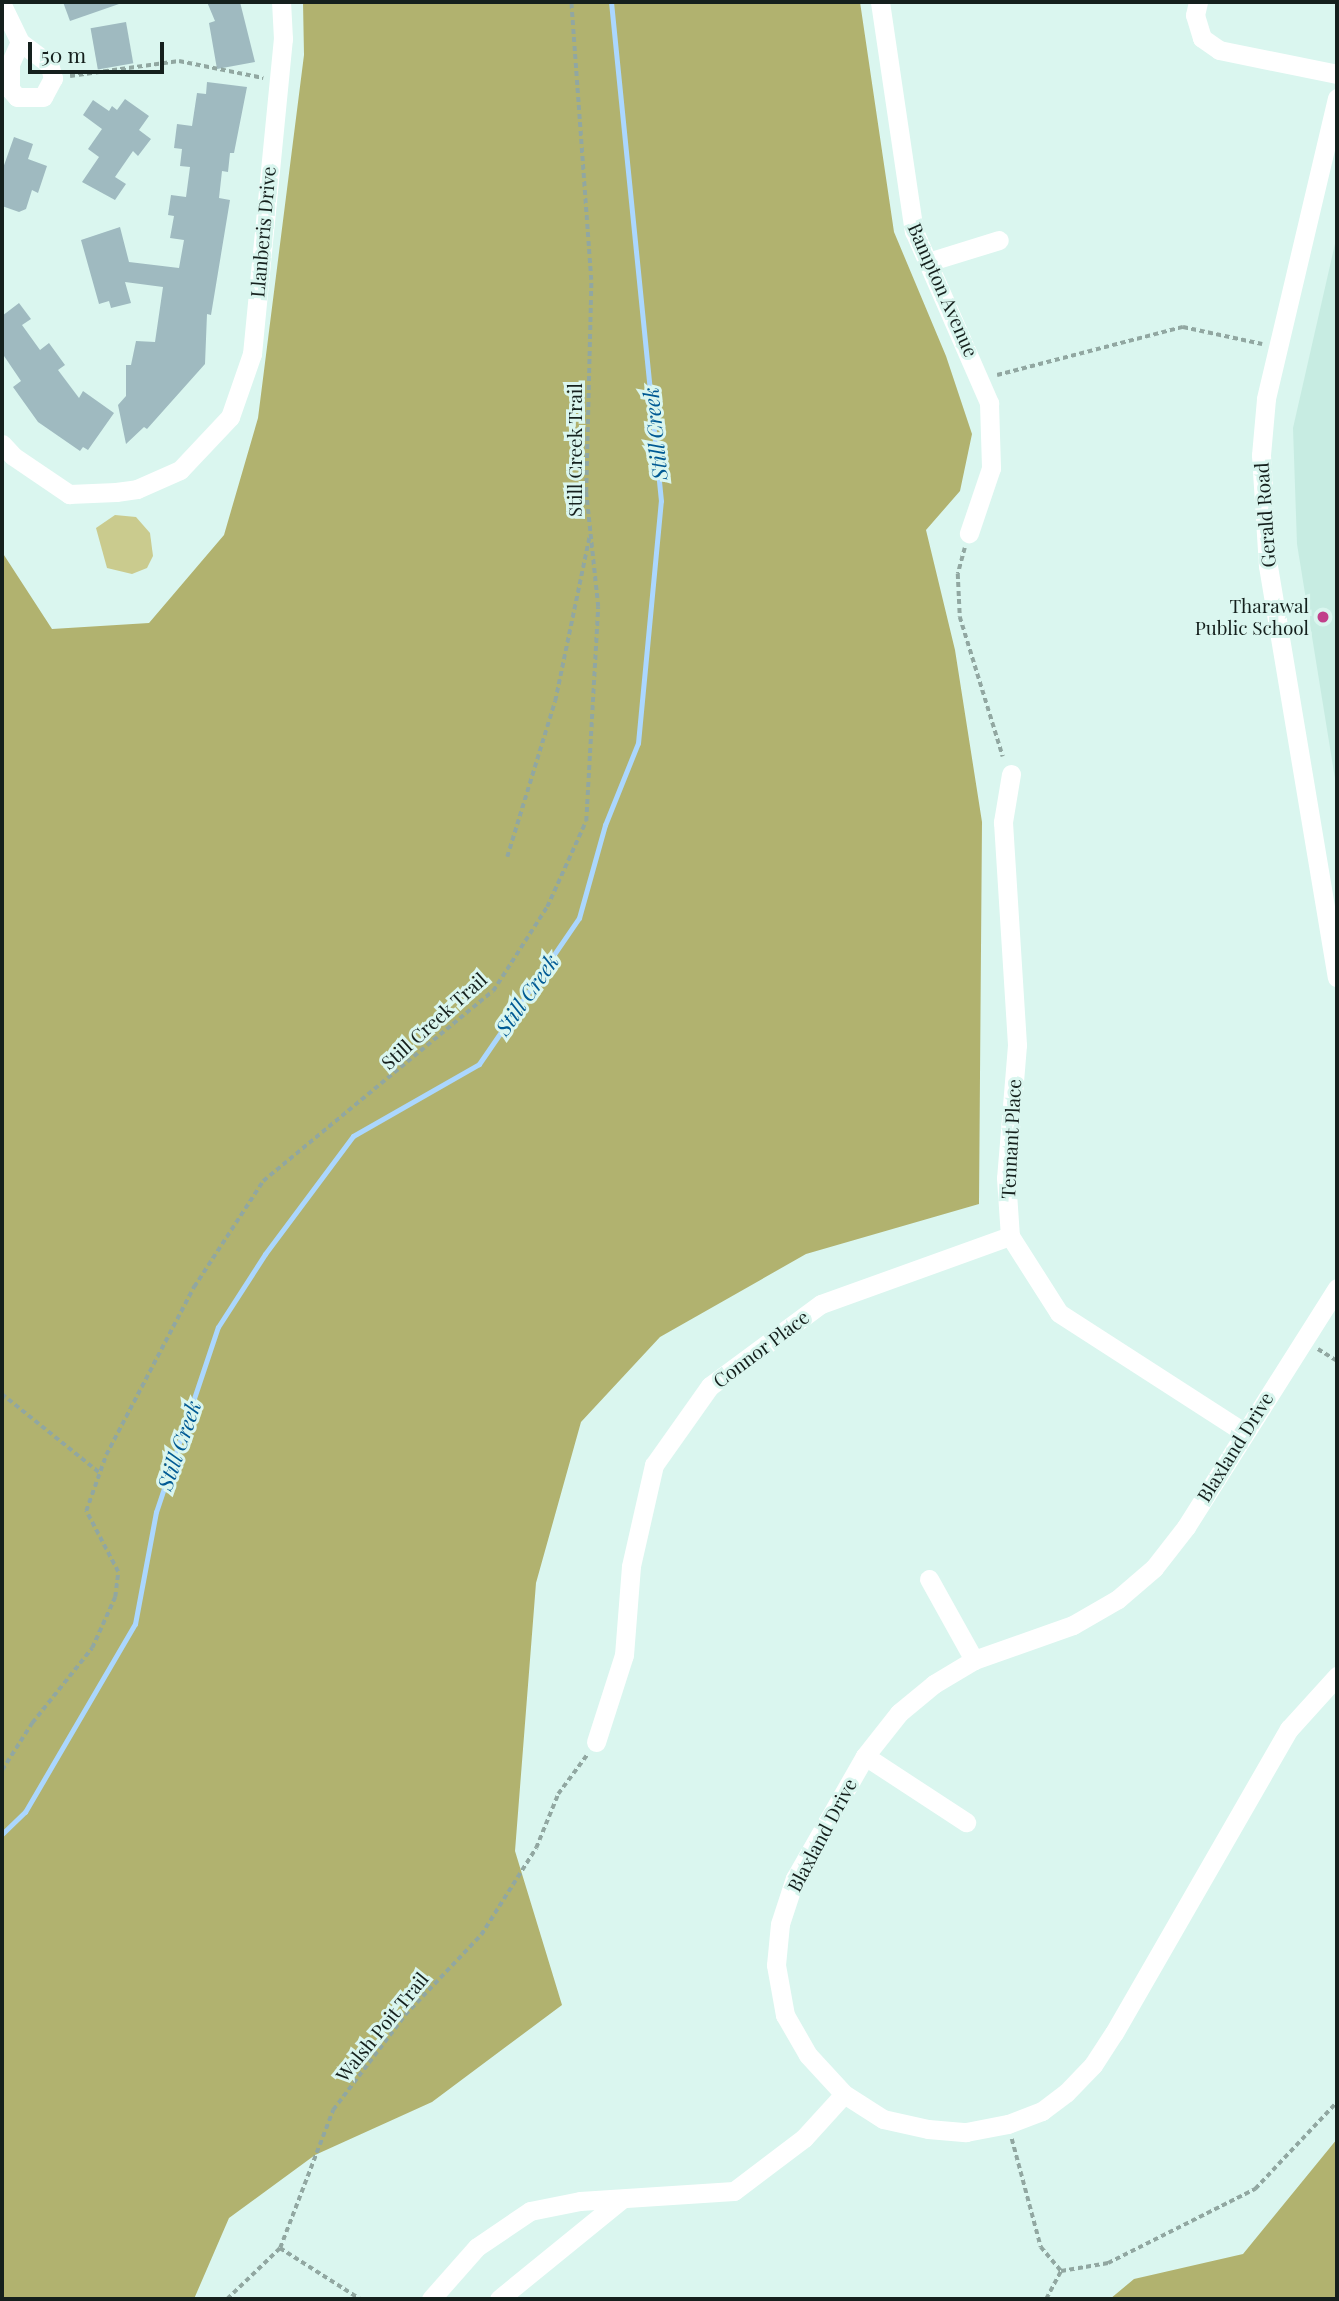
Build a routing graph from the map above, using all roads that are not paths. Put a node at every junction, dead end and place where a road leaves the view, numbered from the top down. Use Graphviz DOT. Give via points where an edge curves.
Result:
graph roads {
  1 [pos="282,2"];
  2 [pos="880,2"];
  3 [pos="1198,2"];
  4 [pos="2,5"];
  5 [pos="20,42"];
  6 [pos="1337,74"];
  7 [pos="1337,98"];
  8 [pos="999,240"];
  9 [pos="928,262"];
  10 [pos="2,444"];
  11 [pos="969,533"];
  12 [pos="1011,774"];
  13 [pos="1337,976"];
  14 [pos="1010,1236"];
  15 [pos="1337,1288"];
  16 [pos="1244,1432"];
  17 [pos="929,1579"];
  18 [pos="974,1660"];
  19 [pos="1337,1676"];
  20 [pos="596,1742"];
  21 [pos="865,1756"];
  22 [pos="966,1822"];
  23 [pos="844,2094"];
  24 [pos="622,2199"];
  25 [pos="431,2299"];
  26 [pos="499,2299"];
  1 -- 10 [label="street, Llanberis Drive" via="252,354 230,417 180,470 137,488 69,494"];
  2 -- 9 [label="street, Bampton Avenue" via="908,207"];
  3 -- 6 [label="street" via="1195,15 1202,38 1219,50"];
  4 -- 5 [label="street"];
  5 -- 5 [label="street" via="49,64 50,92 37,99 18,97 10,89 7,77"];
  7 -- 13 [label="street, Gerald Road" via="1278,347 1261,455 1264,533"];
  8 -- 9 [label="street"];
  9 -- 11 [label="street, Bampton Avenue" via="981,381 992,423 991,468"];
  12 -- 14 [label="street, Tennant Place" via="1003,822 1017,1045 1006,1178"];
  14 -- 16 [label="street, Tennant Place" via="1059,1313"];
  14 -- 20 [label="street, Connor Place" via="821,1304 710,1386 654,1465 631,1566 624,1655"];
  15 -- 16 [label="street, Blaxland Drive"];
  16 -- 18 [label="street, Blaxland Drive" via="1185,1527 1145,1576 1118,1599 1073,1625"];
  17 -- 18 [label="street"];
  18 -- 21 [label="street, Blaxland Drive" via="899,1713"];
  19 -- 23 [label="street, Blaxland Drive" via="1289,1729 1093,2065 1042,2110 1008,2124 966,2132 928,2129 884,2119"];
  21 -- 22 [label="street"];
  21 -- 23 [label="street, Blaxland Drive" via="794,1878 780,1924 776,1965 785,2015 808,2055"];
  23 -- 24 [label="street" via="804,2138 734,2191"];
  24 -- 25 [label="street" via="530,2211 477,2247"];
  24 -- 26 [label="street"];
}
